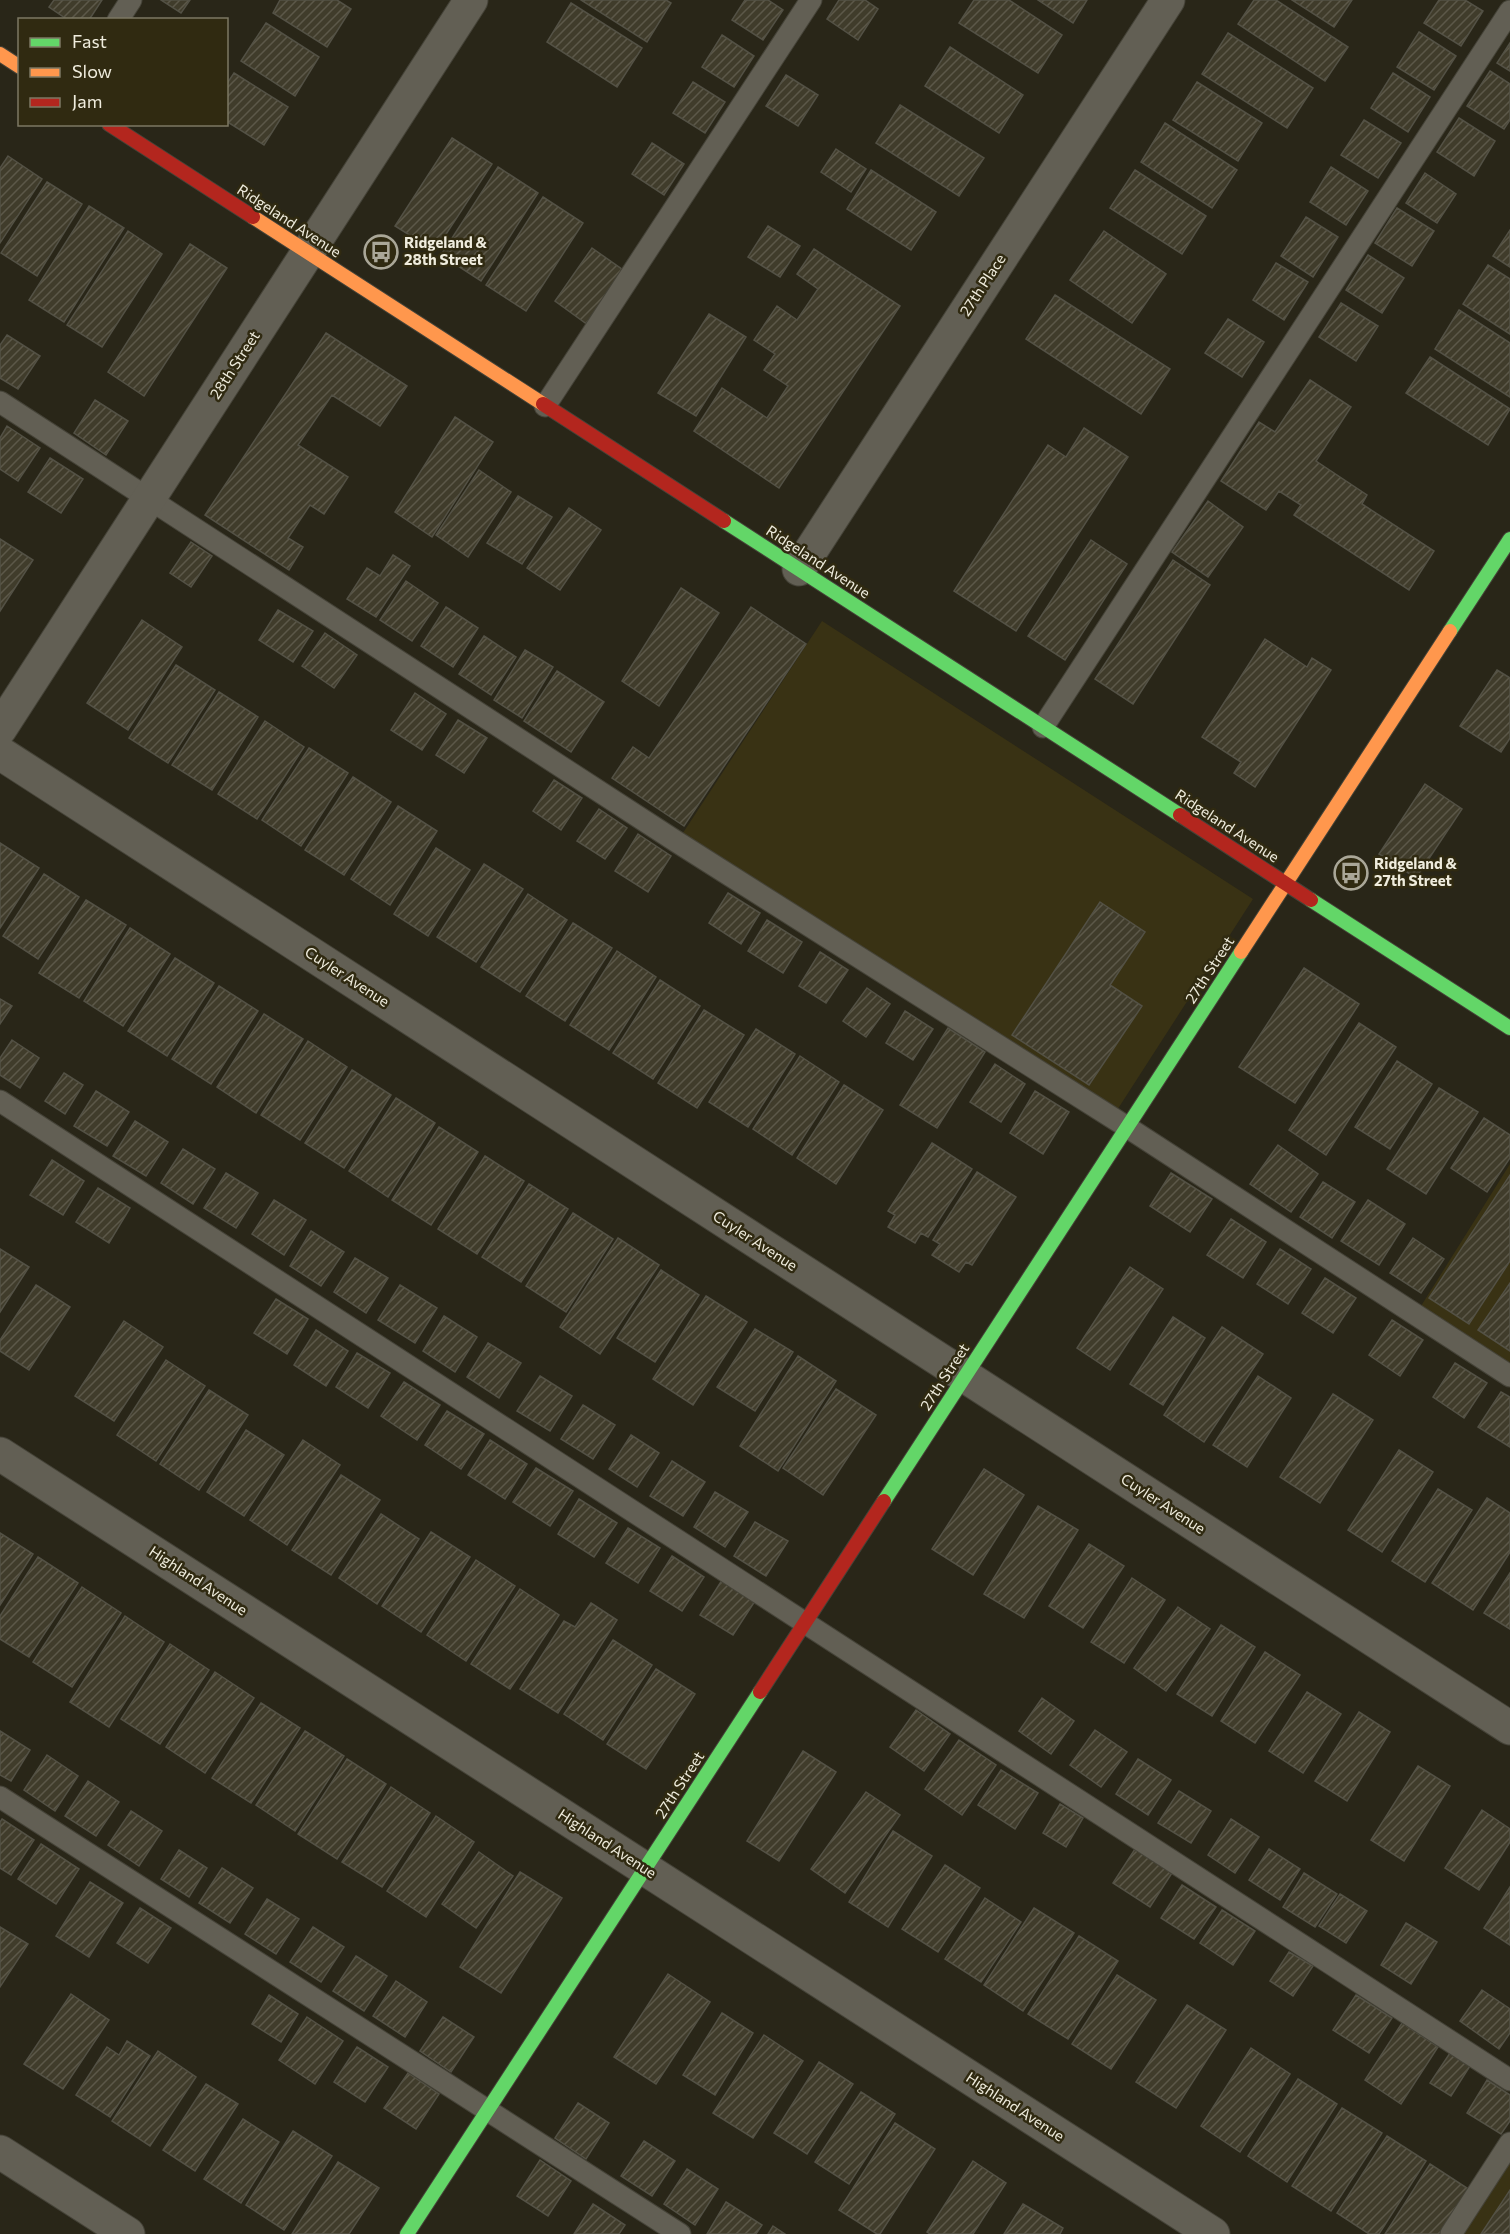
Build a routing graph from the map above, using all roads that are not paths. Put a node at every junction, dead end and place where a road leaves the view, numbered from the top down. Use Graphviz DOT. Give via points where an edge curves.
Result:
graph roads {
  1 [pos="130,0"];
  2 [pos="471,0"];
  3 [pos="810,0"];
  4 [pos="1168,0"];
  5 [pos="1510,11"];
  6 [pos="119,18"];
  7 [pos="0,54"];
  8 [pos="18,66"];
  9 [pos="112,126"];
  10 [pos="307,253"];
  11 [pos="0,402"];
  12 [pos="545,406"];
  13 [pos="149,498"];
  14 [pos="1510,539"];
  15 [pos="799,569"];
  16 [pos="1043,727"];
  17 [pos="0,729"];
  18 [pos="0,753"];
  19 [pos="1286,884"];
  20 [pos="1510,1028"];
  21 [pos="0,1101"];
  22 [pos="1127,1127"];
  23 [pos="1510,1376"];
  24 [pos="965,1377"];
  25 [pos="0,1454"];
  26 [pos="804,1623"];
  27 [pos="1510,1728"];
  28 [pos="0,1797"];
  29 [pos="645,1868"];
  30 [pos="1510,2080"];
  31 [pos="488,2109"];
  32 [pos="1510,2143"];
  33 [pos="0,2152"];
  34 [pos="128,2234"];
  35 [pos="407,2234"];
  36 [pos="680,2234"];
  37 [pos="1213,2234"];
  38 [pos="1451,2234"];
  1 -- 6 [label="lane"];
  2 -- 10 [label="street, 28th Street"];
  3 -- 12 [label="lane"];
  4 -- 15 [label="street, 27th Place"];
  5 -- 16 [label="lane"];
  7 -- 8 [label="street"];
  9 -- 10 [label="street, Ridgeland Avenue"];
  10 -- 12 [label="street, Ridgeland Avenue"];
  10 -- 13 [label="street, 28th Street"];
  11 -- 13 [label="lane"];
  12 -- 15 [label="street, Ridgeland Avenue"];
  13 -- 17 [label="street, 28th Street"];
  13 -- 22 [label="lane" via="667,836"];
  14 -- 19 [label="street, 27th Street"];
  15 -- 16 [label="street, Ridgeland Avenue"];
  16 -- 19 [label="street, Ridgeland Avenue"];
  18 -- 24 [label="street, Cuyler Avenue"];
  19 -- 20 [label="street, Ridgeland Avenue"];
  19 -- 22 [label="street, 27th Street"];
  21 -- 26 [label="lane"];
  22 -- 23 [label="lane"];
  22 -- 24 [label="street, 27th Street"];
  24 -- 26 [label="street, 27th Street"];
  24 -- 27 [label="street, Cuyler Avenue"];
  25 -- 29 [label="street, Highland Avenue"];
  26 -- 29 [label="street, 27th Street"];
  26 -- 30 [label="lane"];
  28 -- 31 [label="lane"];
  29 -- 31 [label="street, 27th Street"];
  29 -- 37 [label="street, Highland Avenue"];
  31 -- 35 [label="street, 27th Street"];
  31 -- 36 [label="lane"];
  32 -- 38 [label="lane"];
  33 -- 34 [label="street"];
}
